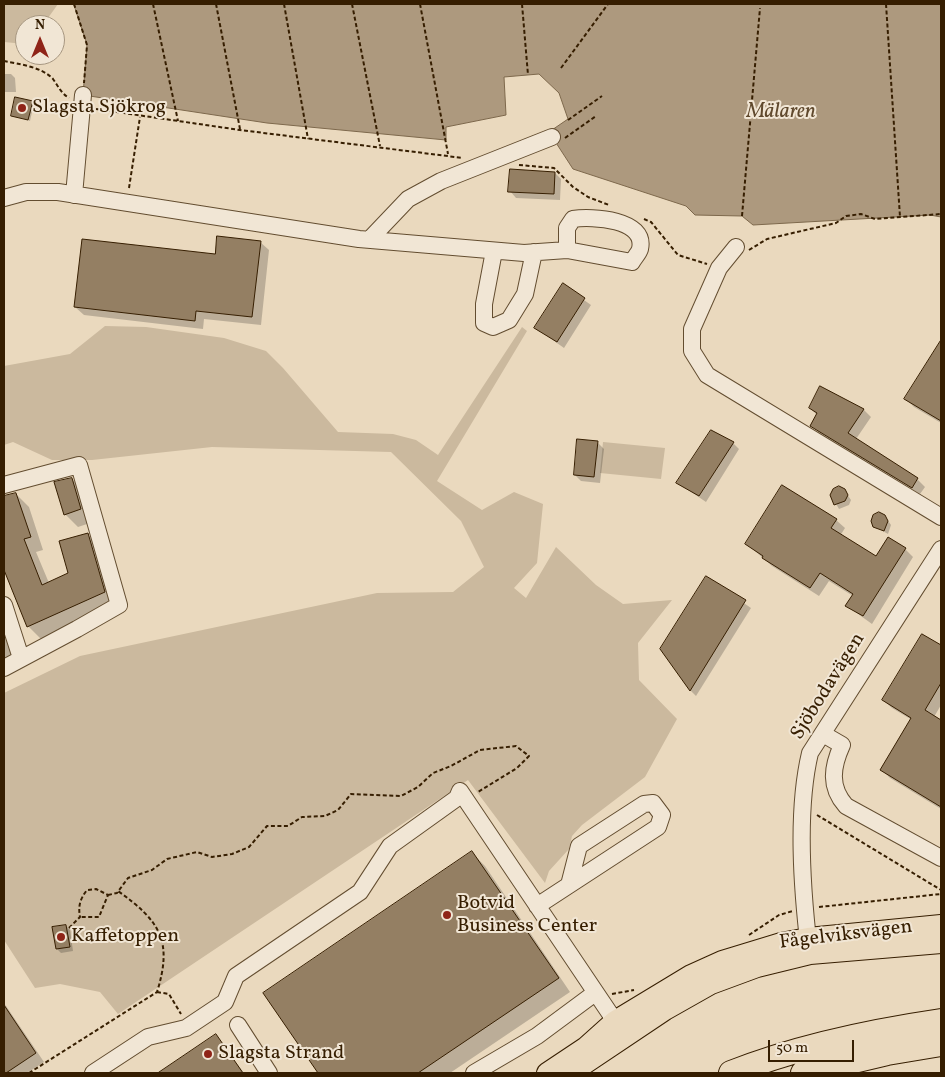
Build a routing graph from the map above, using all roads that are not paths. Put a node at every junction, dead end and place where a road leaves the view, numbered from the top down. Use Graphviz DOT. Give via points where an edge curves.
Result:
graph roads {
  1 [pos="83,95"];
  2 [pos="558,138"];
  3 [pos="74,195"];
  4 [pos="4,198"];
  5 [pos="369,240"];
  6 [pos="736,247"];
  7 [pos="567,250"];
  8 [pos="494,251"];
  9 [pos="534,252"];
  10 [pos="4,485"];
  11 [pos="941,517"];
  12 [pos="941,549"];
  13 [pos="4,605"];
  14 [pos="21,658"];
  15 [pos="4,668"];
  16 [pos="823,734"];
  17 [pos="941,858"];
  18 [pos="569,884"];
  19 [pos="536,906"];
  20 [pos="941,925"];
  21 [pos="941,943"];
  22 [pos="809,946"];
  23 [pos="595,993"];
  24 [pos="941,1021"];
  25 [pos="238,1025"];
  26 [pos="620,1029"];
  27 [pos="941,1044"];
  28 [pos="93,1073"];
  29 [pos="269,1073"];
  30 [pos="474,1073"];
  31 [pos="547,1073"];
  32 [pos="571,1073"];
  33 [pos="731,1073"];
  34 [pos="803,1073"];
  1 -- 3 [label="street"];
  2 -- 5 [label="street" via="441,181 408,199"];
  3 -- 4 [label="street" via="26,192"];
  3 -- 5 [label="street"];
  5 -- 8 [label="street"];
  6 -- 11 [label="street" via="719,268 692,329 692,351 707,375"];
  7 -- 9 [label="street"];
  8 -- 9 [label="street"];
  8 -- 9 [label="street" via="484,304 484,323 494,326 509,320 525,294"];
  10 -- 14 [label="street" via="79,465 119,605"];
  12 -- 16 [label="street, Sjöbodavägen"];
  13 -- 14 [label="street"];
  14 -- 15 [label="street"];
  16 -- 17 [label="street" via="842,744 833,782 835,792 846,806"];
  16 -- 22 [label="street, Sjöbodavägen" via="810,753 802,804 804,908"];
  18 -- 18 [label="street" via="658,827 662,815 653,803 644,804 579,846"];
  18 -- 19 [label="street"];
  19 -- 23 [label="street"];
  19 -- 28 [label="street" via="460,791 457,798 390,846 360,892 236,976 225,1002 189,1026 148,1037"];
  20 -- 22 [label="main road, Fågelviksvägen"];
  21 -- 22 [label="main road, Fågelviksvägen"];
  22 -- 26 [label="main road, Fågelviksvägen" via="711,984"];
  23 -- 26 [label="street"];
  23 -- 30 [label="street" via="537,1036"];
  24 -- 33 [label="highway" via="884,1030"];
  25 -- 29 [label="street"];
  26 -- 31 [label="main road, Fågelviksvägen"];
  26 -- 32 [label="main road, Fågelviksvägen"];
  27 -- 34 [label="highway"];
}
